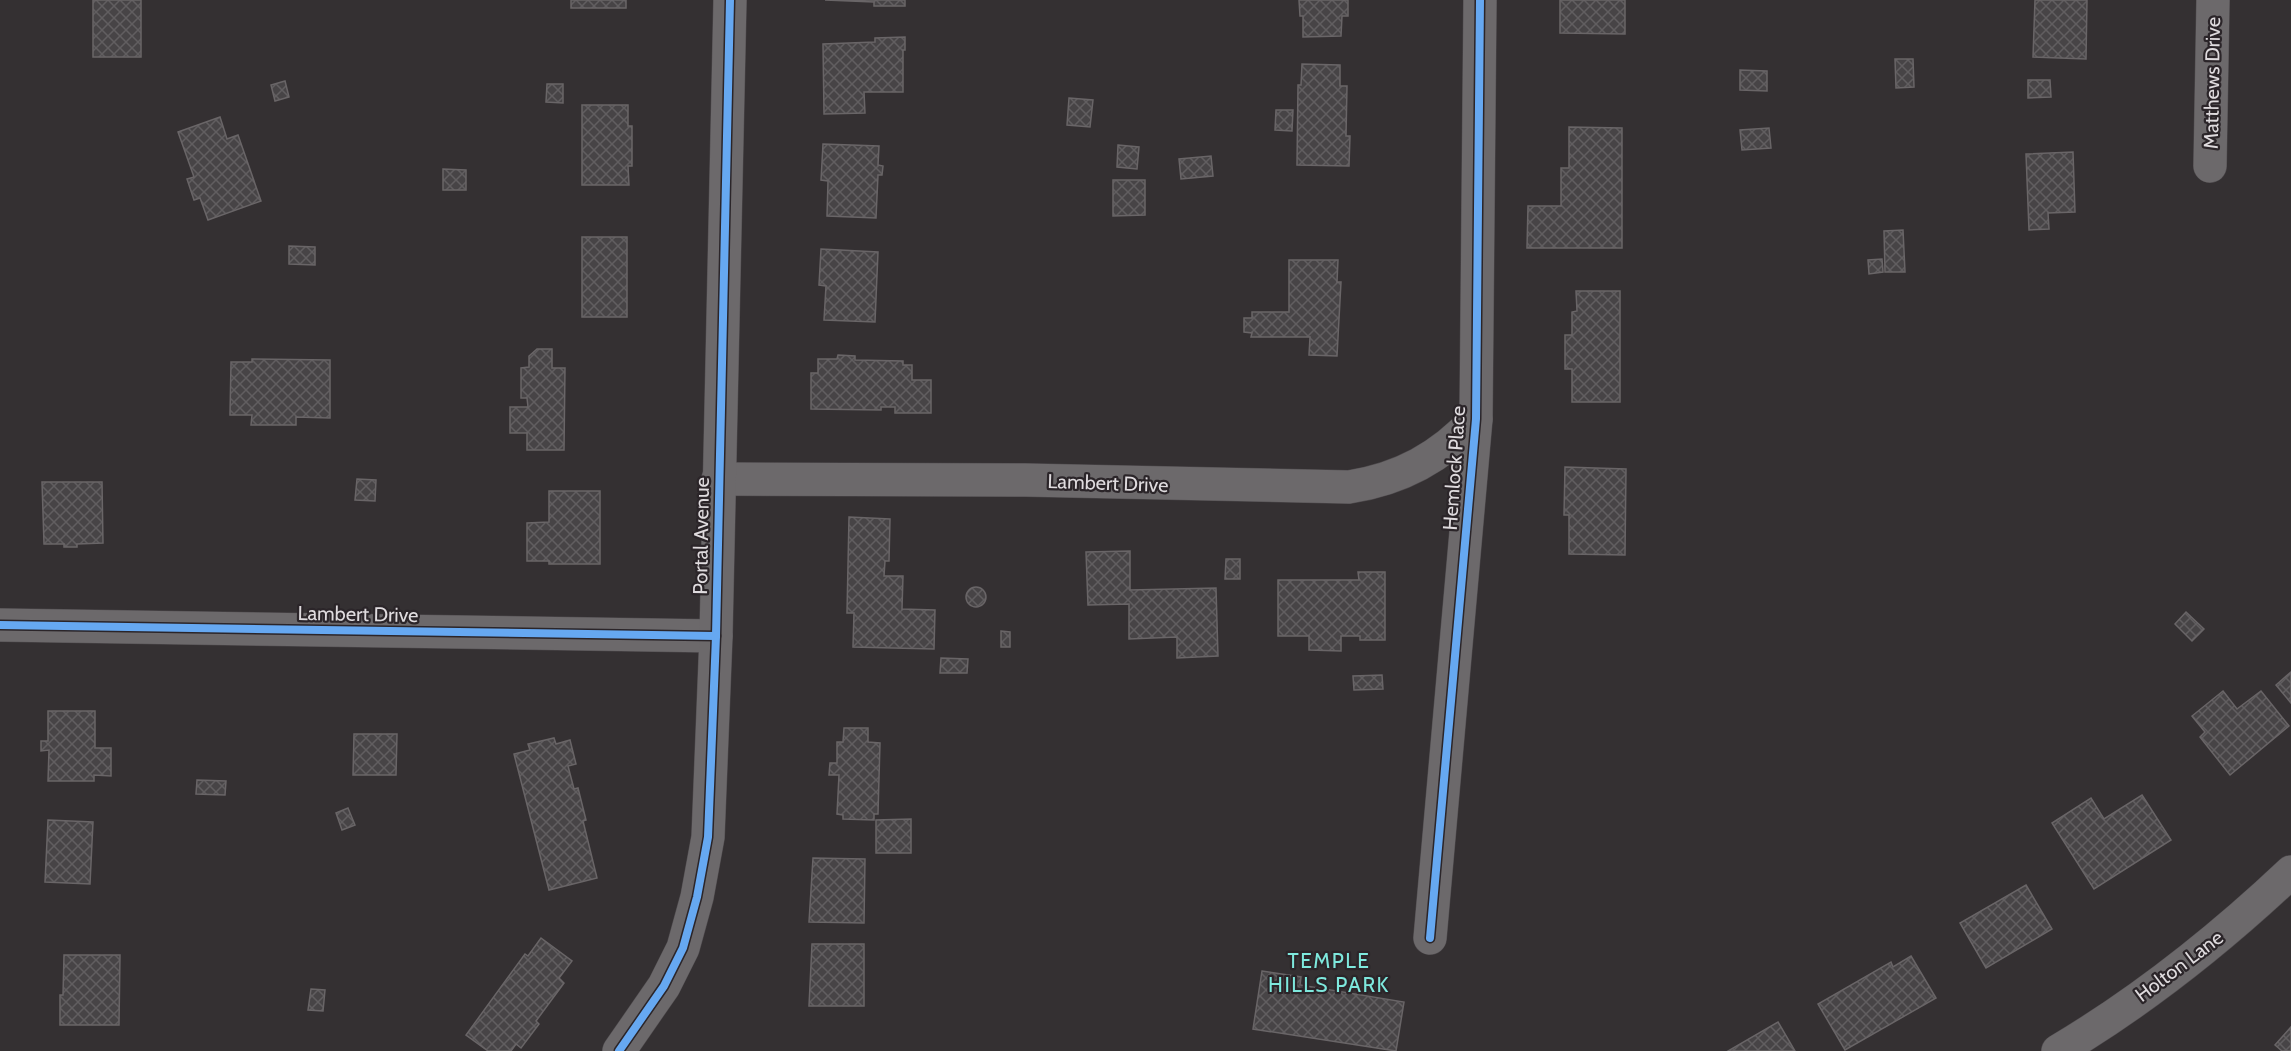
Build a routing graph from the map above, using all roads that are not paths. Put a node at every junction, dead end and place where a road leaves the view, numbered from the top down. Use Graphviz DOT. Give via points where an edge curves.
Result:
graph roads {
  1 [pos="730,0"];
  2 [pos="1480,0"];
  3 [pos="2213,0"];
  4 [pos="2210,166"];
  5 [pos="1476,419"];
  6 [pos="718,479"];
  7 [pos="0,625"];
  8 [pos="716,636"];
  9 [pos="2291,872"];
  10 [pos="1430,938"];
  11 [pos="619,1051"];
  12 [pos="2060,1051"];
  1 -- 6 [label="street, Portal Avenue"];
  2 -- 5 [label="street, Hemlock Place"];
  3 -- 4 [label="street, Matthews Drive"];
  5 -- 6 [label="street, Lambert Drive" via="1456,440 1411,469 1349,488 1025,480"];
  5 -- 10 [label="street, Hemlock Place"];
  6 -- 8 [label="street, Portal Avenue"];
  7 -- 8 [label="street, Lambert Drive"];
  8 -- 11 [label="street, Portal Avenue" via="708,837 697,897 683,948 664,986"];
  9 -- 12 [label="street, Holton Lane" via="2237,923"];
}
